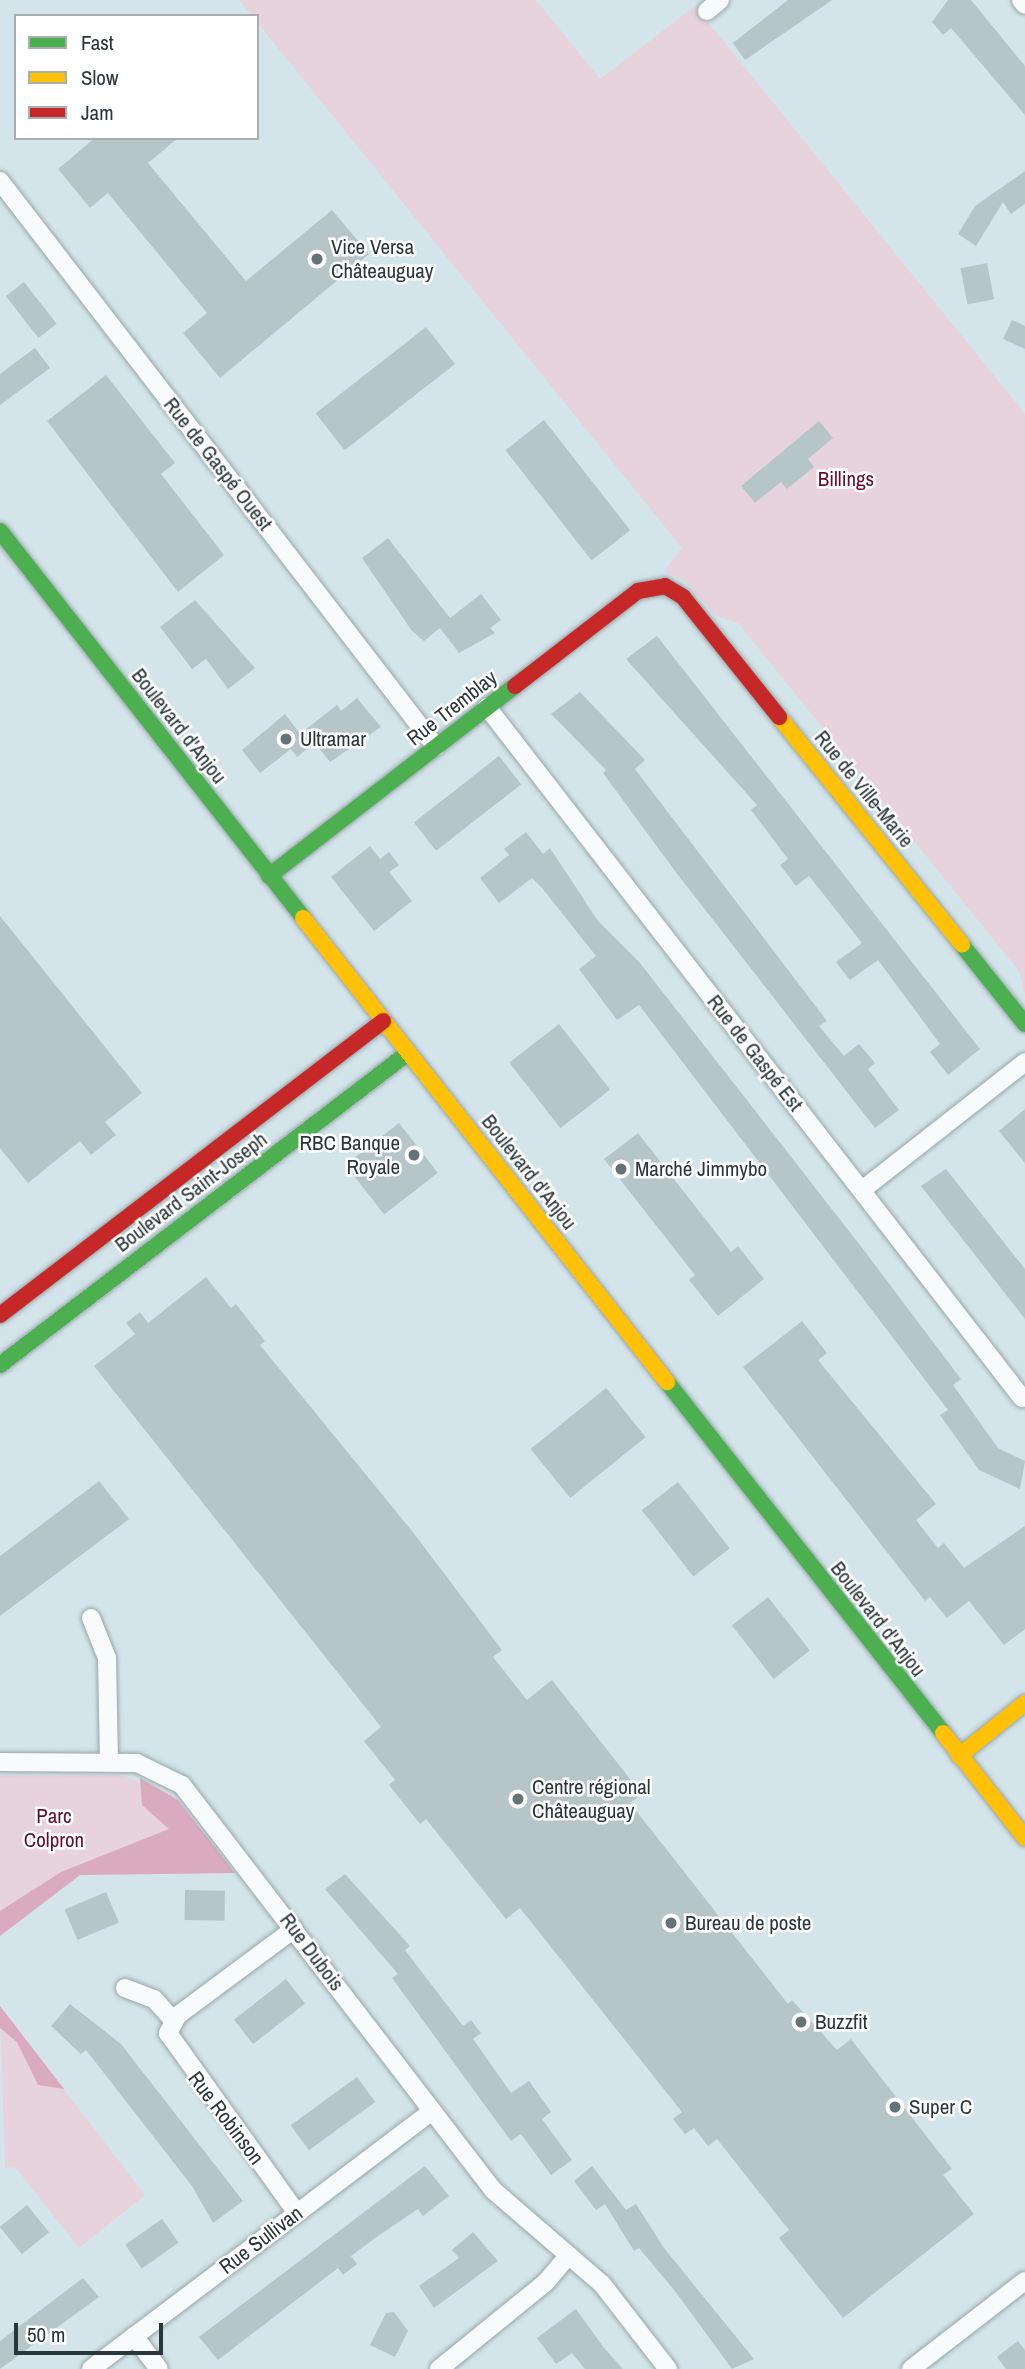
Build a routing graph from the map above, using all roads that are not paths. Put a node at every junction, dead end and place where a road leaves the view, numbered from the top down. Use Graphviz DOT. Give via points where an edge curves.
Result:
graph roads {
  1 [pos="1021,0"];
  2 [pos="1025,5"];
  3 [pos="0,181"];
  4 [pos="0,531"];
  5 [pos="665,586"];
  6 [pos="487,707"];
  7 [pos="436,747"];
  8 [pos="269,876"];
  9 [pos="383,1021"];
  10 [pos="1025,1024"];
  11 [pos="408,1053"];
  12 [pos="1025,1062"];
  13 [pos="238,1157"];
  14 [pos="862,1191"];
  15 [pos="16,1322"];
  16 [pos="0,1365"];
  17 [pos="1023,1398"];
  18 [pos="91,1618"];
  19 [pos="1025,1703"];
  20 [pos="959,1756"];
  21 [pos="108,1761"];
  22 [pos="0,1762"];
  23 [pos="1025,1838"];
  24 [pos="294,1929"];
  25 [pos="125,1988"];
  26 [pos="173,2020"];
  27 [pos="432,2111"];
  28 [pos="296,2213"];
  29 [pos="569,2255"];
  30 [pos="1025,2281"];
  31 [pos="134,2336"];
  32 [pos="91,2369"];
  33 [pos="159,2369"];
  34 [pos="439,2369"];
  35 [pos="668,2369"];
  36 [pos="911,2369"];
  1 -- 2 [label="street"];
  3 -- 7 [label="street, Rue de Gaspé Ouest"];
  4 -- 8 [label="street, Boulevard d'Anjou"];
  5 -- 6 [label="street, Rue Tremblay" via="638,591"];
  5 -- 10 [label="street, Rue de Ville-Marie" via="683,597"];
  6 -- 7 [label="street, Rue Tremblay"];
  6 -- 14 [label="street, Rue de Gaspé Est"];
  7 -- 8 [label="street, Rue Tremblay"];
  8 -- 9 [label="street, Boulevard d'Anjou"];
  9 -- 11 [label="street, Boulevard d'Anjou"];
  9 -- 13 [label="street, Boulevard Saint-Joseph"];
  11 -- 13 [label="street, Boulevard Saint-Joseph"];
  11 -- 20 [label="street, Boulevard d'Anjou"];
  12 -- 14 [label="street"];
  13 -- 15 [label="street, Boulevard Saint-Joseph"];
  13 -- 15 [label="street, Boulevard Saint-Joseph"];
  14 -- 17 [label="street, Rue de Gaspé Est"];
  15 -- 16 [label="street, Boulevard Saint-Joseph"];
  18 -- 21 [label="street" via="107,1658"];
  19 -- 20 [label="street"];
  20 -- 23 [label="street, Boulevard d'Anjou"];
  21 -- 22 [label="street, Rue Dubois"];
  21 -- 24 [label="street, Rue Dubois" via="149,1766 182,1785"];
  24 -- 26 [label="street"];
  24 -- 27 [label="street, Rue Dubois"];
  25 -- 26 [label="street" via="154,1999"];
  26 -- 28 [label="street, Rue Robinson" via="171,2045"];
  27 -- 28 [label="street, Rue Sullivan"];
  27 -- 29 [label="street, Rue Dubois" via="500,2198"];
  28 -- 31 [label="street, Rue Sullivan"];
  29 -- 34 [label="street" via="546,2282"];
  29 -- 35 [label="street, Rue Dubois" via="602,2284"];
  30 -- 36 [label="street"];
  31 -- 32 [label="street, Rue Sullivan"];
  31 -- 33 [label="street"];
}
